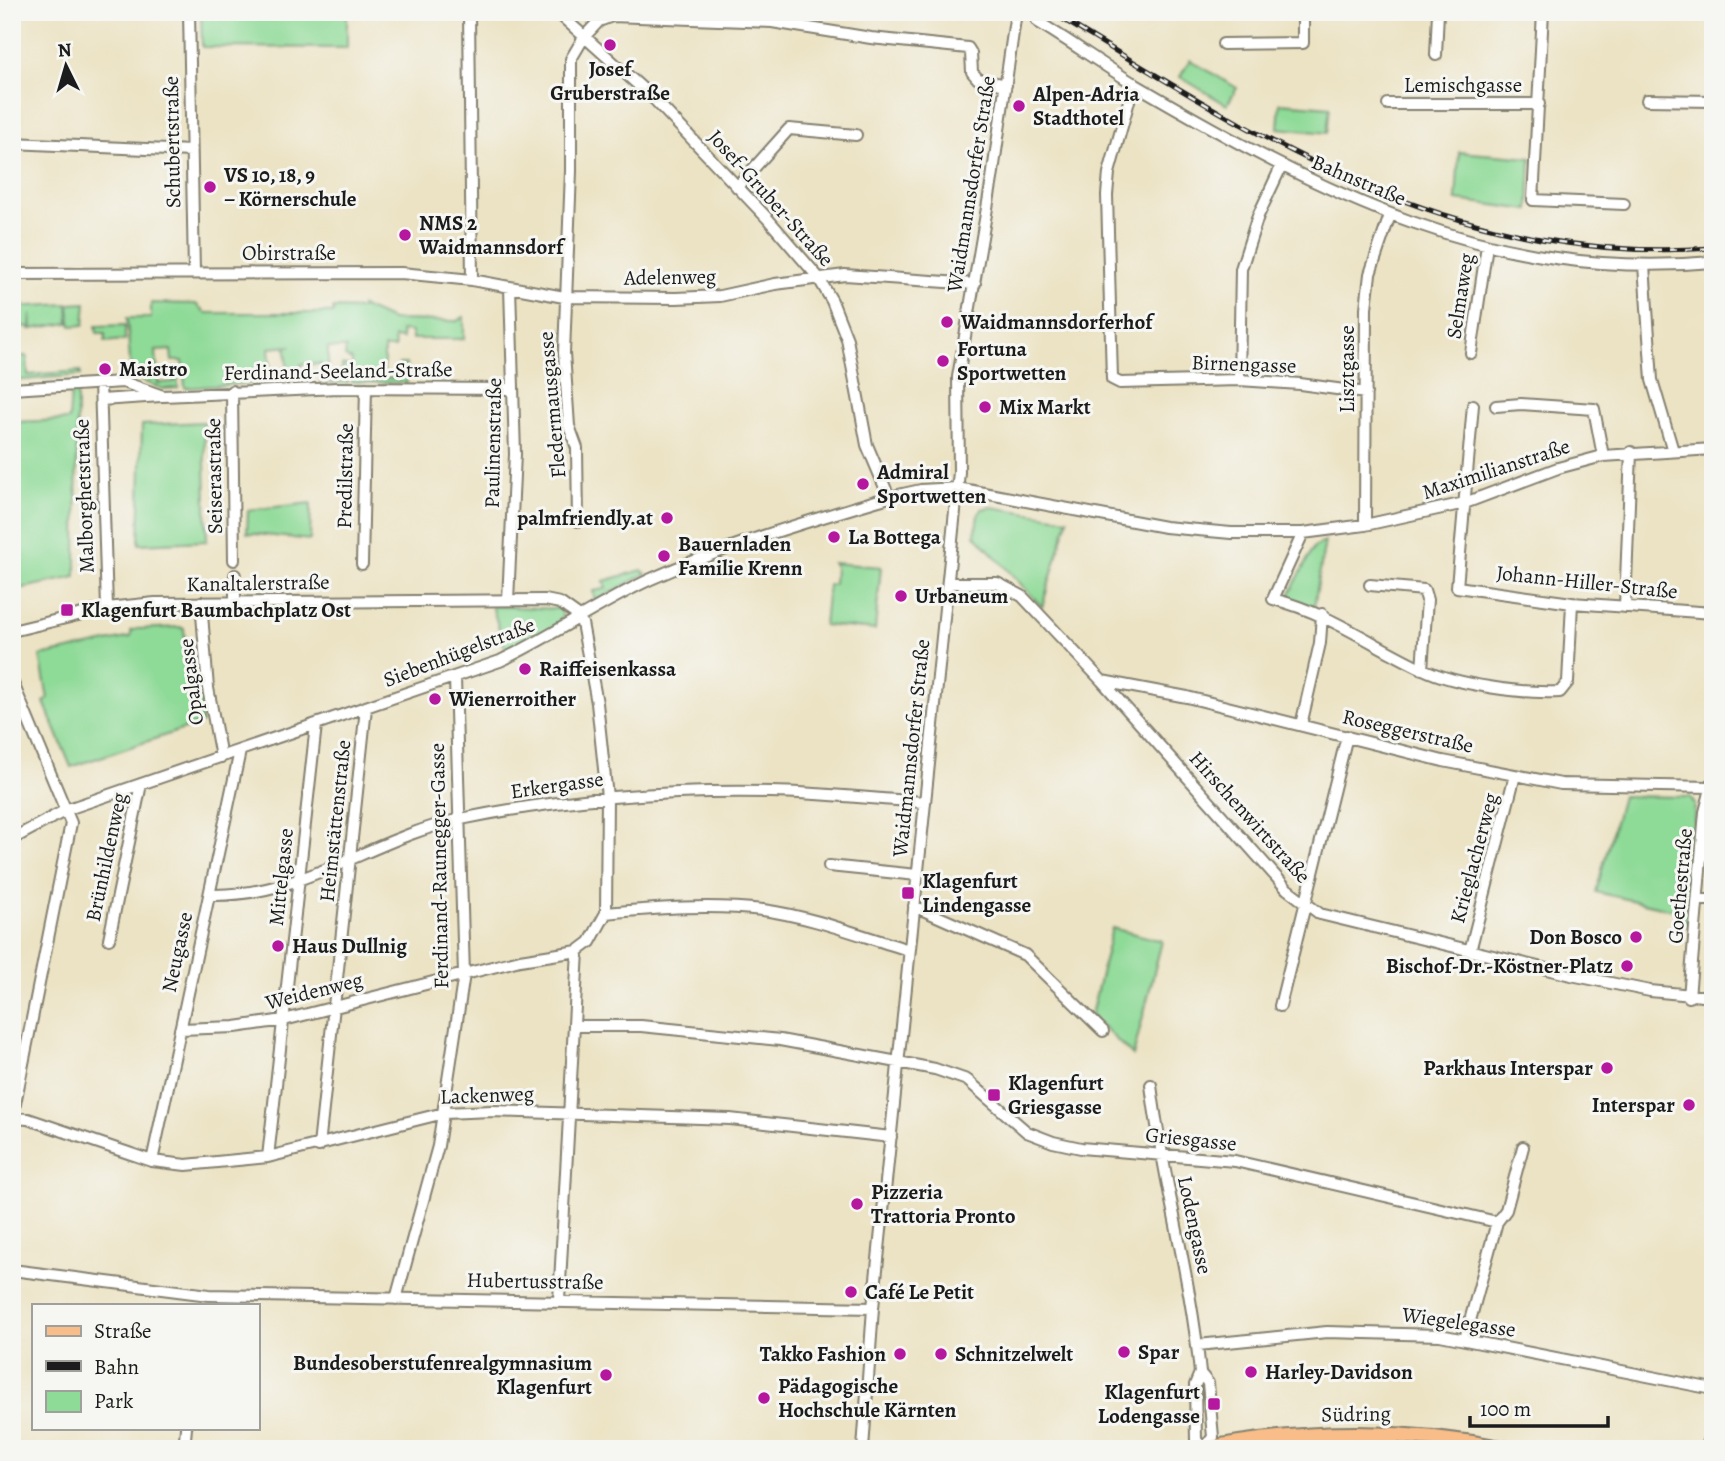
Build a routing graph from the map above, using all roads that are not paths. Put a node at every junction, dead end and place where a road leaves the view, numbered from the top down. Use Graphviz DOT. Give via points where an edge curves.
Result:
graph roads {
  1 [pos="189,12"];
  2 [pos="469,12"];
  3 [pos="557,12"];
  4 [pos="1016,12"];
  5 [pos="1032,12"];
  6 [pos="1303,12"];
  7 [pos="1438,12"];
  8 [pos="1543,12"];
  9 [pos="584,37"];
  10 [pos="1223,44"];
  11 [pos="1436,55"];
  12 [pos="1134,83"];
  13 [pos="1006,85"];
  14 [pos="1647,100"];
  15 [pos="1713,101"];
  16 [pos="1388,104"];
  17 [pos="1539,104"];
  18 [pos="856,135"];
  19 [pos="12,143"];
  20 [pos="191,151"];
  21 [pos="1281,167"];
  22 [pos="737,187"];
  23 [pos="1625,204"];
  24 [pos="1390,215"];
  25 [pos="1487,245"];
  26 [pos="1713,262"];
  27 [pos="1644,265"];
  28 [pos="194,272"];
  29 [pos="12,274"];
  30 [pos="818,277"];
  31 [pos="472,279"];
  32 [pos="975,284"];
  33 [pos="510,287"];
  34 [pos="565,297"];
  35 [pos="1471,353"];
  36 [pos="1239,380"];
  37 [pos="100,383"];
  38 [pos="366,388"];
  39 [pos="12,389"];
  40 [pos="513,389"];
  41 [pos="232,391"];
  42 [pos="1366,393"];
  43 [pos="163,396"];
  44 [pos="101,400"];
  45 [pos="1473,405"];
  46 [pos="1496,406"];
  47 [pos="1673,451"];
  48 [pos="1631,452"];
  49 [pos="1711,452"];
  50 [pos="1603,456"];
  51 [pos="957,488"];
  52 [pos="889,497"];
  53 [pos="1465,503"];
  54 [pos="578,521"];
  55 [pos="1364,526"];
  56 [pos="1303,533"];
  57 [pos="234,560"];
  58 [pos="362,564"];
  59 [pos="235,575"];
  60 [pos="948,583"];
  61 [pos="1370,586"];
  62 [pos="508,600"];
  63 [pos="201,602"];
  64 [pos="235,602"];
  65 [pos="1572,603"];
  66 [pos="1625,607"];
  67 [pos="107,608"];
  68 [pos="1713,613"];
  69 [pos="1322,614"];
  70 [pos="581,618"];
  71 [pos="12,631"];
  72 [pos="1422,669"];
  73 [pos="454,678"];
  74 [pos="12,681"];
  75 [pos="1102,681"];
  76 [pos="366,708"];
  77 [pos="316,725"];
  78 [pos="1301,725"];
  79 [pos="1347,736"];
  80 [pos="240,751"];
  81 [pos="221,757"];
  82 [pos="1516,775"];
  83 [pos="141,784"];
  84 [pos="1711,784"];
  85 [pos="607,797"];
  86 [pos="924,802"];
  87 [pos="68,809"];
  88 [pos="459,819"];
  89 [pos="12,839"];
  90 [pos="350,860"];
  91 [pos="829,866"];
  92 [pos="917,875"];
  93 [pos="300,881"];
  94 [pos="210,895"];
  95 [pos="1698,900"];
  96 [pos="1713,900"];
  97 [pos="914,906"];
  98 [pos="1306,906"];
  99 [pos="606,913"];
  100 [pos="109,939"];
  101 [pos="909,950"];
  102 [pos="578,951"];
  103 [pos="1470,951"];
  104 [pos="464,974"];
  105 [pos="1689,997"];
  106 [pos="1713,997"];
  107 [pos="1280,1006"];
  108 [pos="334,1007"];
  109 [pos="284,1020"];
  110 [pos="574,1026"];
  111 [pos="180,1029"];
  112 [pos="1104,1031"];
  113 [pos="898,1063"];
  114 [pos="1151,1085"];
  115 [pos="444,1113"];
  116 [pos="569,1113"];
  117 [pos="12,1118"];
  118 [pos="891,1137"];
  119 [pos="319,1146"];
  120 [pos="1523,1147"];
  121 [pos="1159,1153"];
  122 [pos="268,1157"];
  123 [pos="152,1161"];
  124 [pos="1497,1222"];
  125 [pos="12,1270"];
  126 [pos="396,1298"];
  127 [pos="195,1300"];
  128 [pos="559,1301"];
  129 [pos="873,1308"];
  130 [pos="1465,1339"];
  131 [pos="1198,1345"];
  132 [pos="1200,1373"];
  133 [pos="1713,1389"];
  134 [pos="186,1430"];
  135 [pos="1713,1431"];
  136 [pos="1450,1443"];
  137 [pos="184,1449"];
  138 [pos="863,1449"];
  139 [pos="1204,1449"];
  140 [pos="1507,1449"];
  141 [pos="1708,1449"];
  1 -- 20 [label="street, Schubertstraße"];
  2 -- 31 [label="street"];
  3 -- 9 [label="street, Josef-Gruber-Straße"];
  4 -- 13 [label="street, Waidmannsdorfer Straße"];
  5 -- 12 [label="street, Bahnstraße" via="1038,22"];
  6 -- 10 [label="street" via="1303,43"];
  7 -- 11 [label="street"];
  8 -- 17 [label="street"];
  9 -- 13 [label="street" via="599,21 612,16 772,22 968,48 972,72 978,79"];
  9 -- 22 [label="street, Josef-Gruber-Straße" via="654,99"];
  9 -- 34 [label="street, Fledermausgasse" via="572,59"];
  12 -- 21 [label="street, Bahnstraße"];
  12 -- 36 [label="street, Birnengasse" via="1107,195 1110,376 1120,383"];
  13 -- 32 [label="street, Waidmannsdorfer Straße"];
  14 -- 15 [label="street"];
  16 -- 17 [label="street, Lemischgasse"];
  17 -- 23 [label="street" via="1533,200"];
  18 -- 22 [label="street" via="789,129"];
  19 -- 20 [label="street"];
  20 -- 28 [label="street, Schubertstraße"];
  21 -- 24 [label="street, Bahnstraße"];
  21 -- 36 [label="street" via="1258,216 1241,269"];
  22 -- 30 [label="street, Josef-Gruber-Straße"];
  24 -- 25 [label="street, Bahnstraße"];
  24 -- 42 [label="street, Lisztgasse" via="1368,285"];
  25 -- 27 [label="street, Bahnstraße" via="1551,257"];
  25 -- 35 [label="street, Selmaweg"];
  26 -- 27 [label="street, Bahnstraße"];
  27 -- 47 [label="street" via="1652,380"];
  28 -- 29 [label="street, Obirstraße"];
  28 -- 31 [label="street, Obirstraße" via="401,273"];
  30 -- 32 [label="street, Adelenweg"];
  30 -- 34 [label="street, Adelenweg" via="701,298"];
  30 -- 52 [label="street, Josef-Gruber-Straße" via="847,339 867,444"];
  31 -- 33 [label="street, Obirstraße"];
  32 -- 51 [label="street, Waidmannsdorfer Straße" via="956,396"];
  33 -- 34 [label="street, Obirstraße"];
  33 -- 40 [label="street, Paulinenstraße"];
  34 -- 54 [label="street, Fledermausgasse" via="565,362 569,426 577,448"];
  36 -- 42 [label="street, Birnengasse"];
  37 -- 39 [label="street, Ferdinand-Seeland-Straße"];
  37 -- 43 [label="street, Ferdinand-Seeland-Straße" via="131,383"];
  37 -- 44 [label="street, Malborghetstraße"];
  38 -- 40 [label="street, Ferdinand-Seeland-Straße"];
  38 -- 41 [label="street, Ferdinand-Seeland-Straße"];
  38 -- 58 [label="street, Predilstraße"];
  40 -- 62 [label="street, Paulinenstraße" via="515,454"];
  41 -- 43 [label="street, Ferdinand-Seeland-Straße"];
  41 -- 57 [label="street, Seiserastraße"];
  42 -- 55 [label="street, Lisztgasse"];
  43 -- 44 [label="street, Ferdinand-Seeland-Straße"];
  44 -- 67 [label="street, Malborghetstraße"];
  45 -- 53 [label="street"];
  46 -- 50 [label="street" via="1594,409"];
  47 -- 48 [label="street, Maximilianstraße"];
  47 -- 49 [label="street, Maximilianstraße"];
  48 -- 50 [label="street, Maximilianstraße"];
  48 -- 66 [label="street"];
  50 -- 53 [label="street, Maximilianstraße"];
  51 -- 52 [label="street, Siebenhügelstraße"];
  51 -- 56 [label="street, Maximilianstraße" via="1165,527"];
  51 -- 60 [label="street, Waidmannsdorfer Straße"];
  52 -- 70 [label="street, Siebenhügelstraße" via="676,568"];
  53 -- 55 [label="street, Maximilianstraße"];
  53 -- 65 [label="street, Johann-Hiller-Straße" via="1457,587"];
  55 -- 56 [label="street, Maximilianstraße"];
  56 -- 69 [label="street" via="1273,599"];
  59 -- 64 [label="street"];
  60 -- 75 [label="street, Hirschenwirtstraße" via="982,581 1011,588"];
  60 -- 86 [label="street, Waidmannsdorfer Straße"];
  61 -- 72 [label="street" via="1424,590"];
  62 -- 64 [label="street, Kanaltalerstraße"];
  62 -- 70 [label="street, Kanaltalerstraße" via="554,601"];
  63 -- 64 [label="street, Kanaltalerstraße"];
  63 -- 67 [label="street, Kanaltalerstraße"];
  63 -- 81 [label="street, Opalgasse" via="208,688"];
  65 -- 66 [label="street, Johann-Hiller-Straße"];
  65 -- 72 [label="street" via="1568,682 1560,692 1478,684"];
  66 -- 68 [label="street, Johann-Hiller-Straße"];
  67 -- 71 [label="street, Kanaltalerstraße"];
  69 -- 72 [label="street"];
  69 -- 78 [label="street"];
  70 -- 73 [label="street, Siebenhügelstraße" via="500,662"];
  70 -- 85 [label="street" via="597,703"];
  73 -- 76 [label="street, Siebenhügelstraße"];
  73 -- 88 [label="street, Ferdinand-Raunegger-Gasse"];
  74 -- 87 [label="street"];
  75 -- 78 [label="street, Roseggerstraße"];
  75 -- 98 [label="street, Hirschenwirtstraße"];
  76 -- 77 [label="street, Siebenhügelstraße"];
  76 -- 90 [label="street, Heimstättenstraße"];
  77 -- 80 [label="street, Siebenhügelstraße"];
  77 -- 93 [label="street, Mittelgasse"];
  78 -- 79 [label="street, Roseggerstraße"];
  79 -- 82 [label="street, Roseggerstraße"];
  79 -- 98 [label="street"];
  80 -- 81 [label="street, Siebenhügelstraße"];
  80 -- 94 [label="street, Neugasse"];
  81 -- 83 [label="street, Siebenhügelstraße"];
  82 -- 84 [label="street, Roseggerstraße" via="1570,786"];
  82 -- 103 [label="street, Krieglacherweg"];
  83 -- 87 [label="street, Siebenhügelstraße"];
  83 -- 100 [label="street, Brünhildenweg"];
  84 -- 95 [label="street, Goethestraße"];
  85 -- 86 [label="street, Erkergasse" via="772,792"];
  85 -- 88 [label="street, Erkergasse"];
  85 -- 99 [label="street"];
  86 -- 92 [label="street, Waidmannsdorfer Straße"];
  87 -- 89 [label="street, Siebenhügelstraße"];
  87 -- 117 [label="street" via="71,823"];
  88 -- 90 [label="street, Erkergasse"];
  88 -- 104 [label="street, Ferdinand-Raunegger-Gasse"];
  90 -- 93 [label="street, Erkergasse"];
  90 -- 108 [label="street, Heimstättenstraße"];
  91 -- 92 [label="street"];
  92 -- 97 [label="street, Waidmannsdorfer Straße"];
  93 -- 94 [label="street, Erkergasse" via="254,892"];
  93 -- 109 [label="street, Mittelgasse"];
  94 -- 111 [label="street, Neugasse"];
  95 -- 96 [label="street"];
  95 -- 105 [label="street, Goethestraße"];
  97 -- 101 [label="street, Waidmannsdorfer Straße"];
  97 -- 112 [label="street" via="1025,955"];
  98 -- 103 [label="street, Hirschenwirtstraße" via="1320,914"];
  98 -- 107 [label="street"];
  99 -- 101 [label="street" via="682,908 764,910"];
  99 -- 102 [label="street" via="590,942"];
  101 -- 113 [label="street, Waidmannsdorfer Straße"];
  102 -- 104 [label="street, Weidenweg"];
  102 -- 110 [label="street"];
  103 -- 105 [label="street, Hirschenwirtstraße"];
  104 -- 108 [label="street, Weidenweg"];
  104 -- 115 [label="street, Ferdinand-Raunegger-Gasse"];
  105 -- 106 [label="street, Hirschenwirtstraße"];
  108 -- 109 [label="street, Weidenweg"];
  108 -- 119 [label="street, Heimstättenstraße"];
  109 -- 111 [label="street, Weidenweg"];
  109 -- 122 [label="street, Mittelgasse"];
  110 -- 113 [label="street, Griesgasse" via="641,1026 773,1039"];
  110 -- 116 [label="street"];
  111 -- 123 [label="street, Neugasse"];
  113 -- 118 [label="street, Waidmannsdorfer Straße"];
  113 -- 121 [label="street, Griesgasse" via="967,1080 1027,1132 1053,1142"];
  114 -- 121 [label="street, Lodengasse"];
  115 -- 116 [label="street, Lackenweg"];
  115 -- 119 [label="street, Lackenweg"];
  115 -- 126 [label="street, Ferdinand-Raunegger-Gasse"];
  116 -- 118 [label="street, Lackenweg" via="730,1119"];
  116 -- 128 [label="street"];
  117 -- 123 [label="street, Lackenweg" via="28,1119"];
  118 -- 129 [label="street, Waidmannsdorfer Straße"];
  119 -- 122 [label="street, Lackenweg"];
  120 -- 124 [label="street" via="1506,1210"];
  121 -- 124 [label="street, Griesgasse" via="1246,1163"];
  121 -- 131 [label="street, Lodengasse"];
  122 -- 123 [label="street, Lackenweg" via="186,1165"];
  124 -- 130 [label="street"];
  125 -- 127 [label="street, Hubertusstraße"];
  126 -- 127 [label="street, Hubertusstraße"];
  126 -- 128 [label="street, Hubertusstraße"];
  128 -- 129 [label="street, Hubertusstraße"];
  129 -- 138 [label="street, Waidmannsdorfer Straße"];
  130 -- 131 [label="street, Wiegelegasse" via="1336,1331"];
  130 -- 133 [label="street, Wiegelegasse"];
  131 -- 132 [label="street, Lodengasse"];
  132 -- 139 [label="street, Lodengasse" via="1195,1384 1196,1440"];
  132 -- 139 [label="street, Lodengasse" via="1208,1383 1213,1437"];
  134 -- 137 [label="street"];
  135 -- 141 [label="main road"];
  136 -- 139 [label="main road, Südring" via="1348,1434 1266,1439"];
  136 -- 140 [label="main road, Südring"];
}
